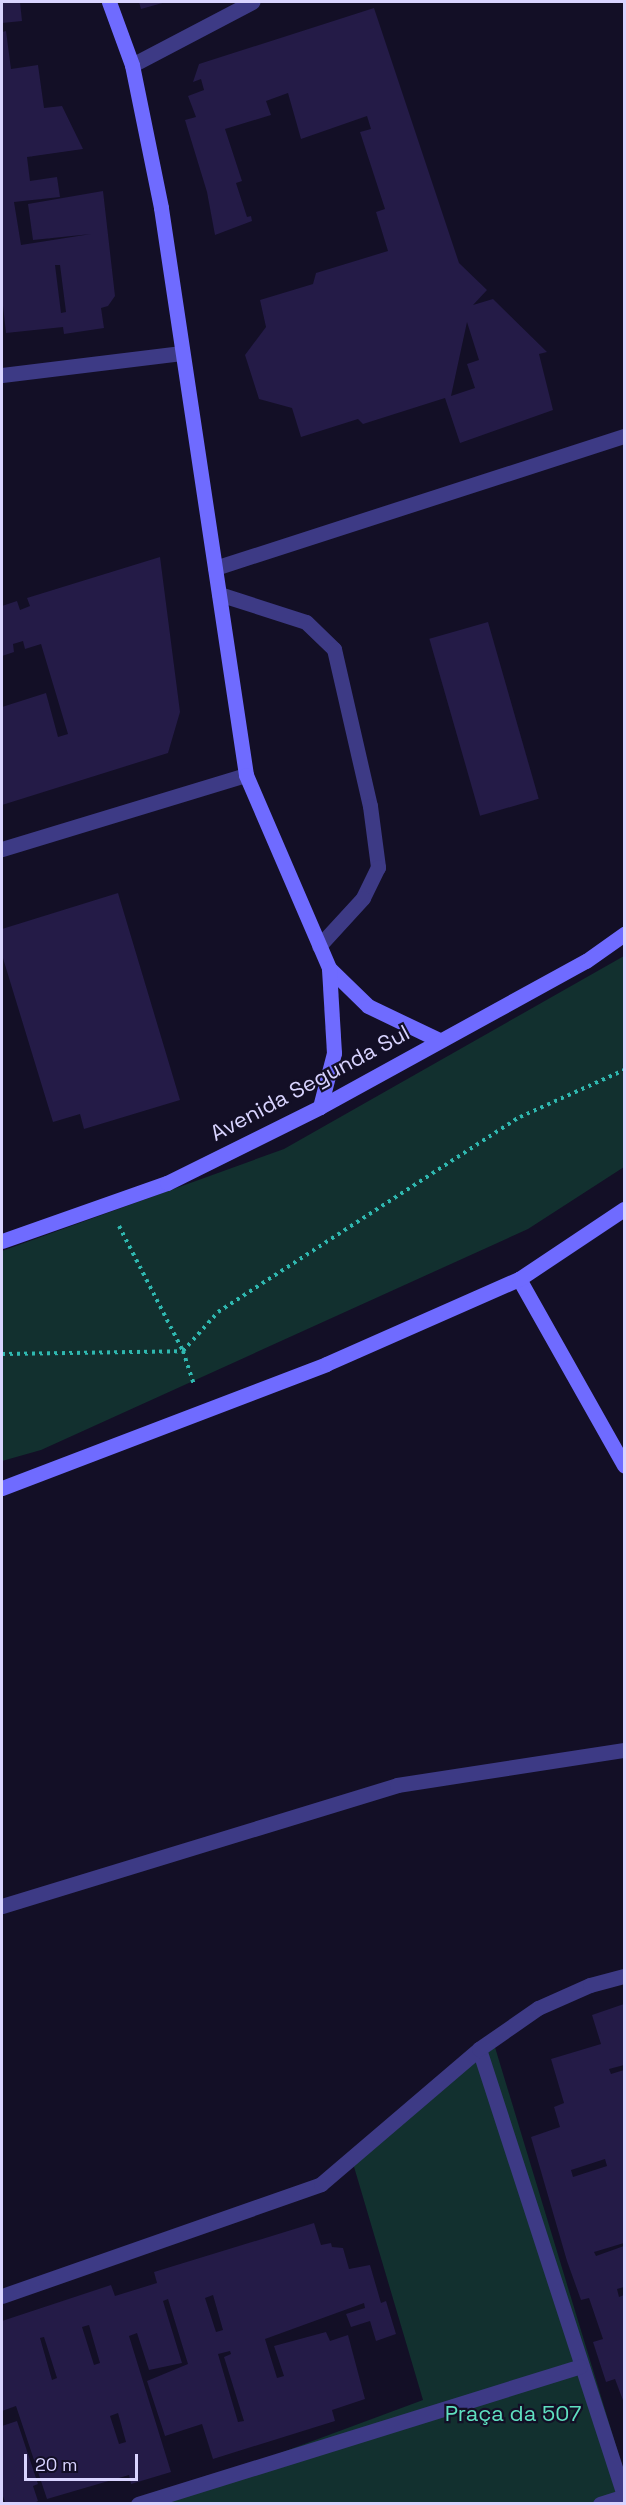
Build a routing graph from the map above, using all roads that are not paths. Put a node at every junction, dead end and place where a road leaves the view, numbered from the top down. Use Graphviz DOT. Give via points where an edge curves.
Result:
graph roads {
  1 [pos="109,2"];
  2 [pos="252,2"];
  3 [pos="132,65"];
  4 [pos="182,353"];
  5 [pos="2,375"];
  6 [pos="624,436"];
  7 [pos="215,568"];
  8 [pos="219,594"];
  9 [pos="246,776"];
  10 [pos="2,849"];
  11 [pos="624,934"];
  12 [pos="319,946"];
  13 [pos="329,968"];
  14 [pos="439,1040"];
  15 [pos="320,1107"];
  16 [pos="624,1209"];
  17 [pos="2,1240"];
  18 [pos="519,1279"];
  19 [pos="624,1465"];
  20 [pos="2,1488"];
  21 [pos="624,1750"];
  22 [pos="2,1905"];
  23 [pos="624,1976"];
  24 [pos="479,2049"];
  25 [pos="2,2296"];
  26 [pos="580,2366"];
  27 [pos="624,2496"];
  28 [pos="138,2504"];
  29 [pos="600,2504"];
  1 -- 3 [label="street"];
  2 -- 3 [label="street"];
  3 -- 4 [label="street" via="162,208"];
  4 -- 5 [label="street"];
  4 -- 7 [label="street"];
  6 -- 7 [label="street"];
  7 -- 8 [label="street"];
  8 -- 9 [label="street"];
  8 -- 12 [label="street" via="306,622 334,649 370,806 378,867 363,898"];
  9 -- 10 [label="street"];
  9 -- 12 [label="street"];
  11 -- 14 [label="street, Avenida Segunda Sul" via="586,961"];
  12 -- 13 [label="street"];
  13 -- 14 [label="street" via="368,1006 392,1021"];
  13 -- 15 [label="street" via="334,1053"];
  14 -- 15 [label="street, Avenida Segunda Sul"];
  15 -- 17 [label="street, Avenida Segunda Sul" via="167,1183"];
  16 -- 18 [label="street"];
  18 -- 19 [label="street"];
  18 -- 20 [label="street" via="202,1414"];
  21 -- 22 [label="street" via="397,1785"];
  23 -- 24 [label="street" via="558,1997"];
  24 -- 25 [label="street" via="321,2184"];
  24 -- 26 [label="street"];
  26 -- 27 [label="street"];
  26 -- 28 [label="street"];
  27 -- 29 [label="street"];
}
